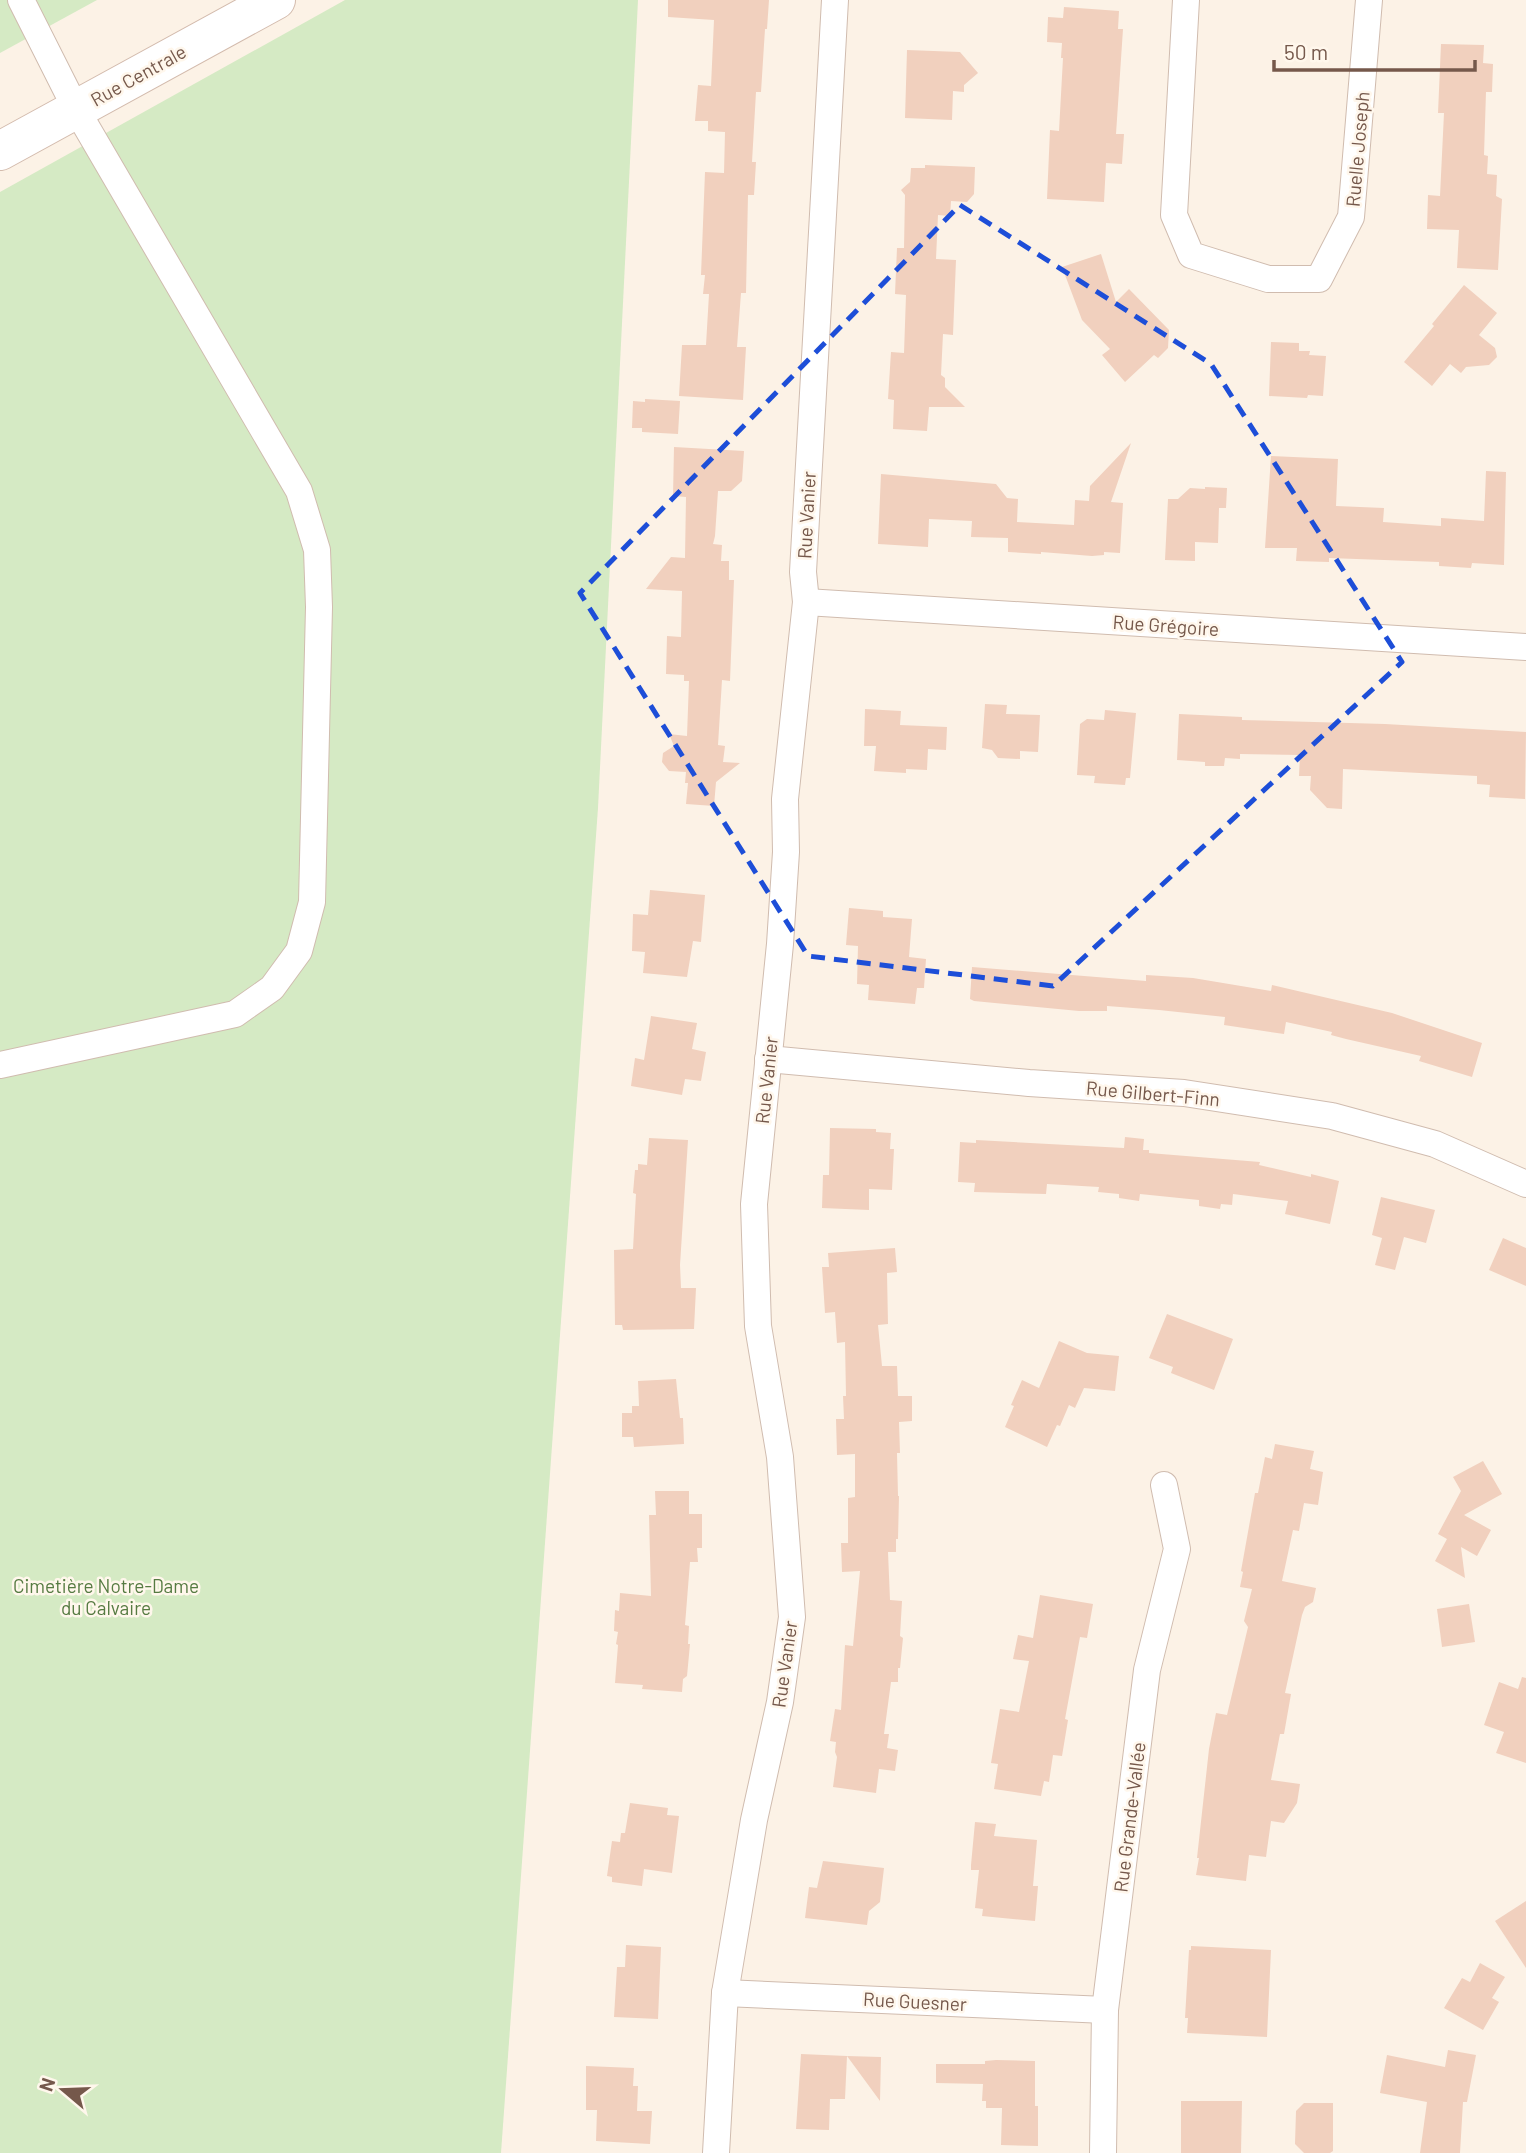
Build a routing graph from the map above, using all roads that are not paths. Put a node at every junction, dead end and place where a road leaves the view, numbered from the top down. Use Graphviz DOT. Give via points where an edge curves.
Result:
graph roads {
  1 [pos="21,0"];
  2 [pos="276,0"];
  3 [pos="835,0"];
  4 [pos="1186,0"];
  5 [pos="1369,0"];
  6 [pos="76,109"];
  7 [pos="0,151"];
  8 [pos="806,603"];
  9 [pos="1526,647"];
  10 [pos="768,1059"];
  11 [pos="0,1065"];
  12 [pos="1526,1184"];
  13 [pos="1164,1485"];
  14 [pos="725,1993"];
  15 [pos="1105,2010"];
  16 [pos="716,2153"];
  17 [pos="1103,2153"];
  1 -- 6 [label="street"];
  2 -- 6 [label="street, Rue Centrale"];
  3 -- 8 [label="street, Rue Vanier" via="803,572"];
  4 -- 5 [label="street, Ruelle Joseph" via="1174,215 1191,255 1268,279 1319,279 1351,217"];
  6 -- 7 [label="street, Rue Centrale"];
  6 -- 11 [label="street" via="299,491 317,550 312,902 299,951 272,988 235,1014"];
  8 -- 9 [label="street, Rue Grégoire"];
  8 -- 10 [label="street, Rue Vanier" via="785,799 780,944"];
  10 -- 12 [label="street, Rue Gilbert-Finn" via="1184,1093 1332,1116 1435,1144"];
  10 -- 14 [label="street, Rue Vanier" via="754,1204 758,1326 780,1457 792,1617"];
  13 -- 15 [label="street, Rue Grande-Vallée" via="1177,1549 1147,1670"];
  14 -- 15 [label="street, Rue Guesner"];
  14 -- 16 [label="street, Rue Vanier"];
  15 -- 17 [label="street, Rue Grande-Vallée"];
}
